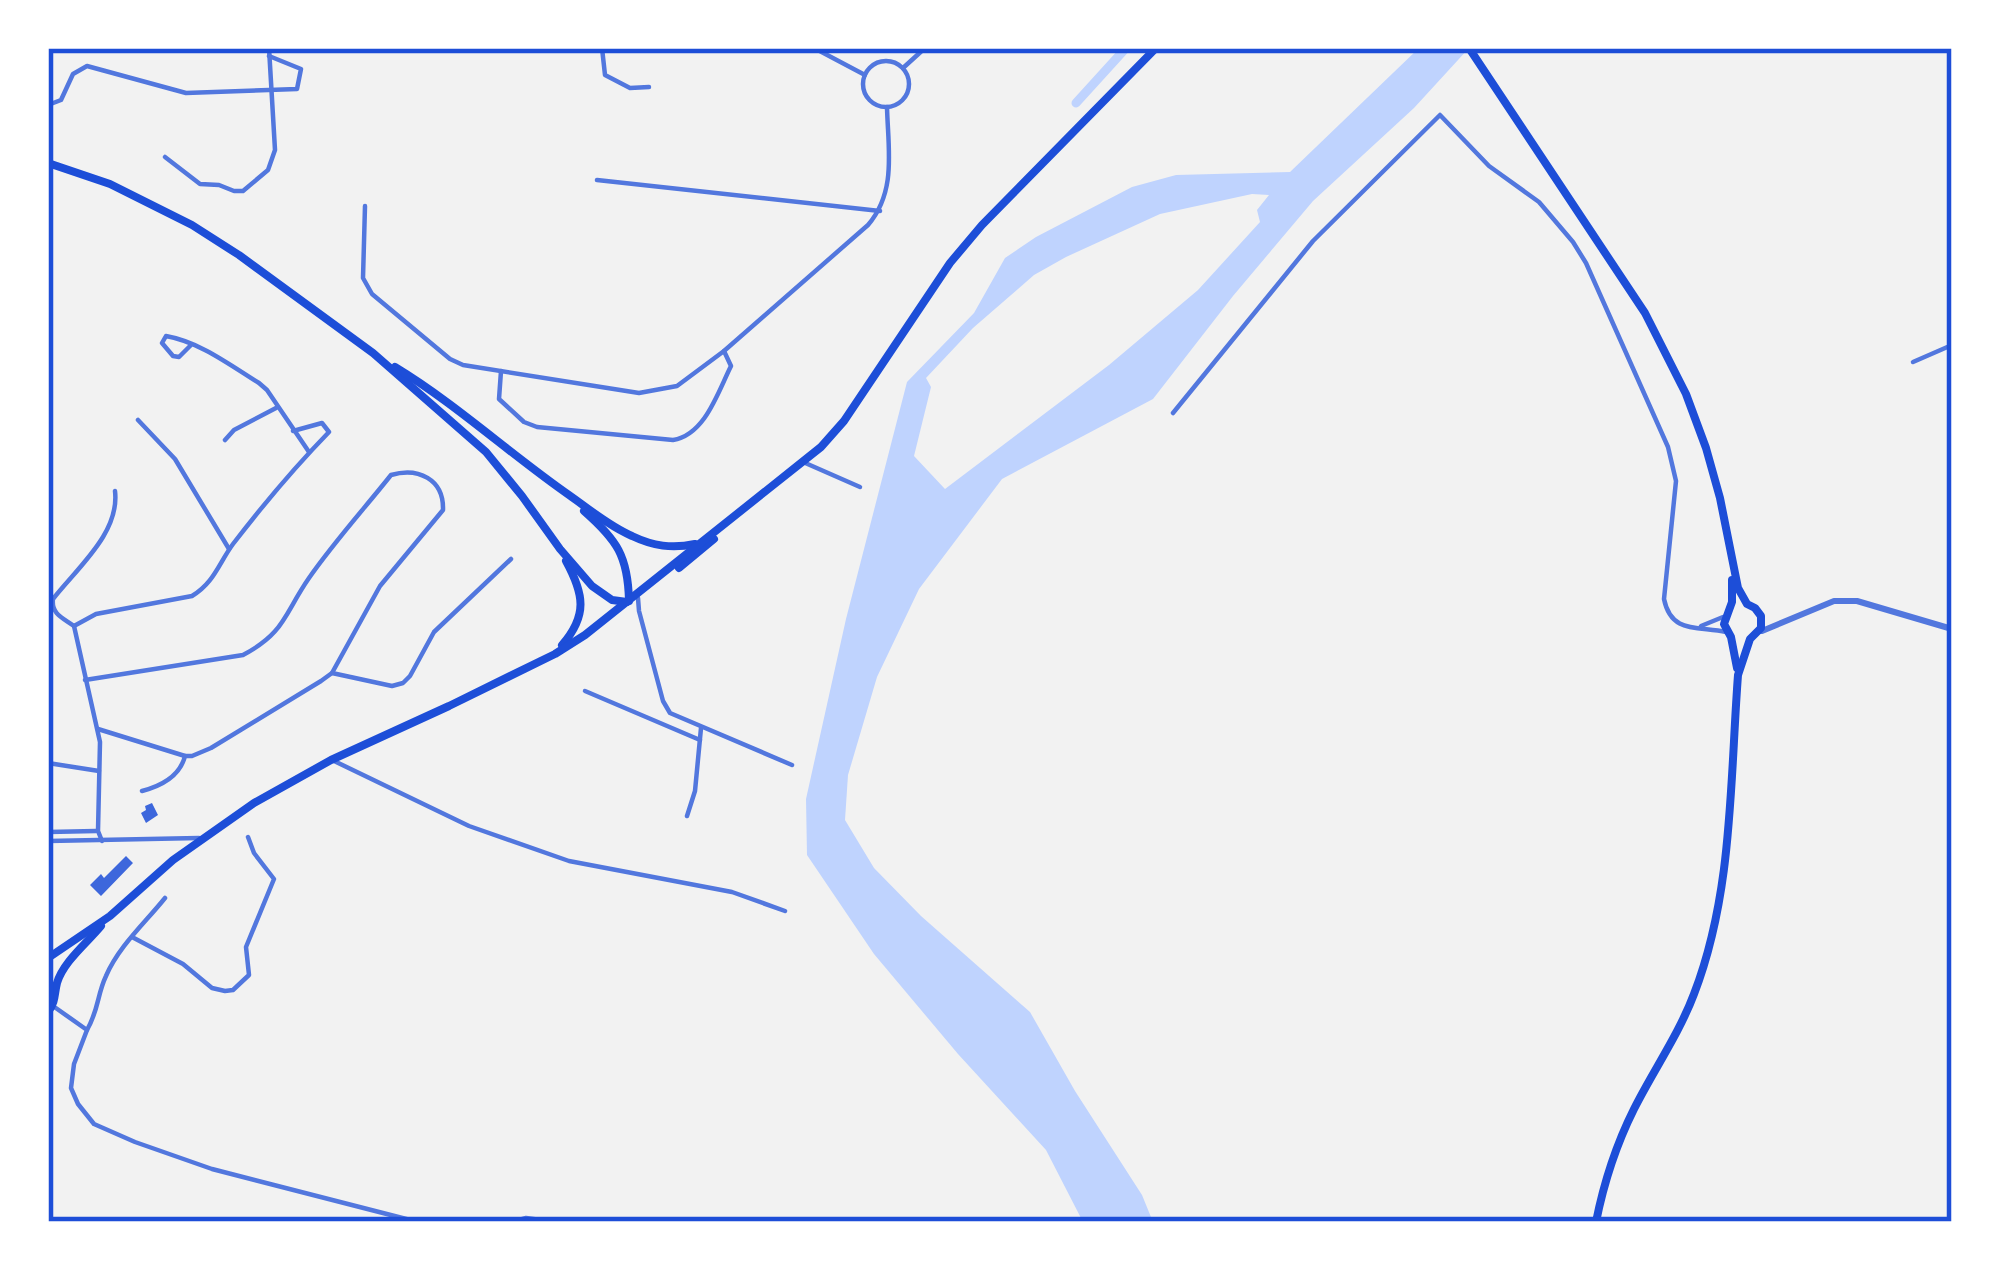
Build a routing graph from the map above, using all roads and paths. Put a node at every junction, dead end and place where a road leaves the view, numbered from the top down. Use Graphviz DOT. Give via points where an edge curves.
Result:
graph roads {
  1 [pos="602,48"];
  2 [pos="814,48"];
  3 [pos="925,48"];
  4 [pos="1156,48"];
  5 [pos="1469,48"];
  6 [pos="269,52"];
  7 [pos="903,68"];
  8 [pos="865,75"];
  9 [pos="649,88"];
  10 [pos="272,91"];
  11 [pos="48,105"];
  12 [pos="887,107"];
  13 [pos="165,157"];
  14 [pos="48,163"];
  15 [pos="597,180"];
  16 [pos="365,206"];
  17 [pos="880,211"];
  18 [pos="190,345"];
  19 [pos="1952,345"];
  20 [pos="724,351"];
  21 [pos="374,353"];
  22 [pos="1913,362"];
  23 [pos="501,371"];
  24 [pos="278,407"];
  25 [pos="1173,413"];
  26 [pos="138,420"];
  27 [pos="293,431"];
  28 [pos="225,440"];
  29 [pos="309,453"];
  30 [pos="803,462"];
  31 [pos="555,485"];
  32 [pos="860,487"];
  33 [pos="116,491"];
  34 [pos="727,524"];
  35 [pos="702,542"];
  36 [pos="229,549"];
  37 [pos="560,549"];
  38 [pos="511,559"];
  39 [pos="1731,561"];
  40 [pos="633,600"];
  41 [pos="1747,604"];
  42 [pos="1728,612"];
  43 [pos="1761,616"];
  44 [pos="1782,621"];
  45 [pos="74,626"];
  46 [pos="1701,626"];
  47 [pos="1952,629"];
  48 [pos="1729,634"];
  49 [pos="1754,636"];
  50 [pos="554,654"];
  51 [pos="332,673"];
  52 [pos="1738,675"];
  53 [pos="86,680"];
  54 [pos="585,691"];
  55 [pos="701,728"];
  56 [pos="98,729"];
  57 [pos="700,740"];
  58 [pos="185,756"];
  59 [pos="331,760"];
  60 [pos="48,764"];
  61 [pos="792,765"];
  62 [pos="99,771"];
  63 [pos="142,791"];
  64 [pos="687,816"];
  65 [pos="98,831"];
  66 [pos="48,832"];
  67 [pos="205,837"];
  68 [pos="248,837"];
  69 [pos="48,841"];
  70 [pos="102,841"];
  71 [pos="166,898"];
  72 [pos="785,911"];
  73 [pos="110,916"];
  74 [pos="132,937"];
  75 [pos="48,958"];
  76 [pos="50,973"];
  77 [pos="56,985"];
  78 [pos="51,1009"];
  79 [pos="87,1030"];
  80 [pos="418,1222"];
  81 [pos="512,1222"];
  82 [pos="556,1222"];
  83 [pos="1596,1222"];
  1 -- 9 [label="street" via="605,75"];
  2 -- 8 [label="street"];
  3 -- 7 [label="street"];
  4 -- 30 [label="main road" via="982,225 844,421"];
  5 -- 39 [label="main road" via="1645,313 1706,448"];
  6 -- 10 [label="street"];
  6 -- 10 [label="street" via="302,69 297,89"];
  7 -- 8 [label="street" via="882,61"];
  7 -- 12 [label="street" via="908,90"];
  8 -- 12 [label="street" via="867,97"];
  10 -- 11 [label="street" via="186,93 87,66"];
  10 -- 13 [label="street" via="274,160 243,190 200,184"];
  12 -- 17 [label="street" via="889,180"];
  14 -- 21 [label="main road" via="192,225"];
  15 -- 17 [label="street"];
  16 -- 23 [label="street" via="363,278 372,294 450,359"];
  17 -- 20 [label="street"];
  18 -- 24 [label="street" via="259,383"];
  19 -- 22 [label="street"];
  20 -- 23 [label="street" via="677,386 639,393"];
  20 -- 23 [label="street" via="731,365 700,425 673,440 524,422 499,399"];
  21 -- 31 [label="main road"];
  21 -- 37 [label="main road" via="486,452"];
  24 -- 27 [label="street"];
  24 -- 28 [label="street"];
  25 -- 46 [label="street" via="1313,241 1440,116 1539,202 1586,263 1673,466 1665,609 1682,626"];
  26 -- 36 [label="street" via="175,459"];
  27 -- 29 [label="street"];
  27 -- 29 [label="street" via="322,423 329,432"];
  29 -- 36 [label="street"];
  30 -- 32 [label="street"];
  30 -- 34 [label="main road"];
  31 -- 35 [label="main road" via="627,534 661,546"];
  31 -- 40 [label="main road" via="620,548"];
  33 -- 45 [label="street" via="101,541 53,599 56,614"];
  34 -- 35 [label="main road"];
  34 -- 40 [label="main road"];
  35 -- 40 [label="main road"];
  36 -- 45 [label="street" via="192,596 96,614"];
  37 -- 40 [label="main road" via="602,595"];
  37 -- 50 [label="main road" via="578,583 580,614"];
  38 -- 51 [label="street" via="434,632 403,683"];
  39 -- 41 [label="main road"];
  39 -- 42 [label="main road"];
  40 -- 50 [label="main road"];
  40 -- 55 [label="street" via="663,701"];
  41 -- 42 [label="main road"];
  41 -- 43 [label="main road"];
  42 -- 46 [label="street"];
  42 -- 48 [label="main road"];
  43 -- 44 [label="street"];
  43 -- 49 [label="main road"];
  44 -- 47 [label="street" via="1857,601"];
  44 -- 49 [label="street"];
  45 -- 53 [label="street"];
  46 -- 48 [label="street"];
  48 -- 49 [label="main road" via="1740,641"];
  48 -- 52 [label="main road"];
  49 -- 52 [label="main road"];
  50 -- 59 [label="main road"];
  51 -- 53 [label="street" via="380,586 442,510 434,481 420,473 391,475 264,644 243,655"];
  51 -- 58 [label="street"];
  52 -- 83 [label="main road" via="1726,854 1707,952 1686,1013 1616,1149"];
  53 -- 56 [label="street"];
  54 -- 57 [label="street"];
  55 -- 57 [label="street"];
  55 -- 61 [label="street"];
  56 -- 58 [label="street"];
  56 -- 62 [label="street"];
  57 -- 64 [label="street"];
  58 -- 63 [label="street" via="175,775"];
  59 -- 67 [label="main road"];
  59 -- 72 [label="street" via="469,826 568,861 732,892"];
  60 -- 62 [label="street"];
  62 -- 65 [label="street"];
  65 -- 66 [label="street"];
  65 -- 70 [label="street"];
  67 -- 70 [label="street"];
  67 -- 73 [label="main road"];
  68 -- 74 [label="street" via="274,879 246,947 249,975 232,990 212,988"];
  69 -- 70 [label="street"];
  71 -- 74 [label="street"];
  73 -- 75 [label="main road"];
  73 -- 77 [label="main road"];
  74 -- 79 [label="street" via="103,981"];
  76 -- 77 [label="main road"];
  77 -- 78 [label="main road"];
  78 -- 79 [label="street"];
  79 -- 80 [label="street" via="71,1088 94,1124 212,1169"];
  81 -- 82 [label="street"];
}
